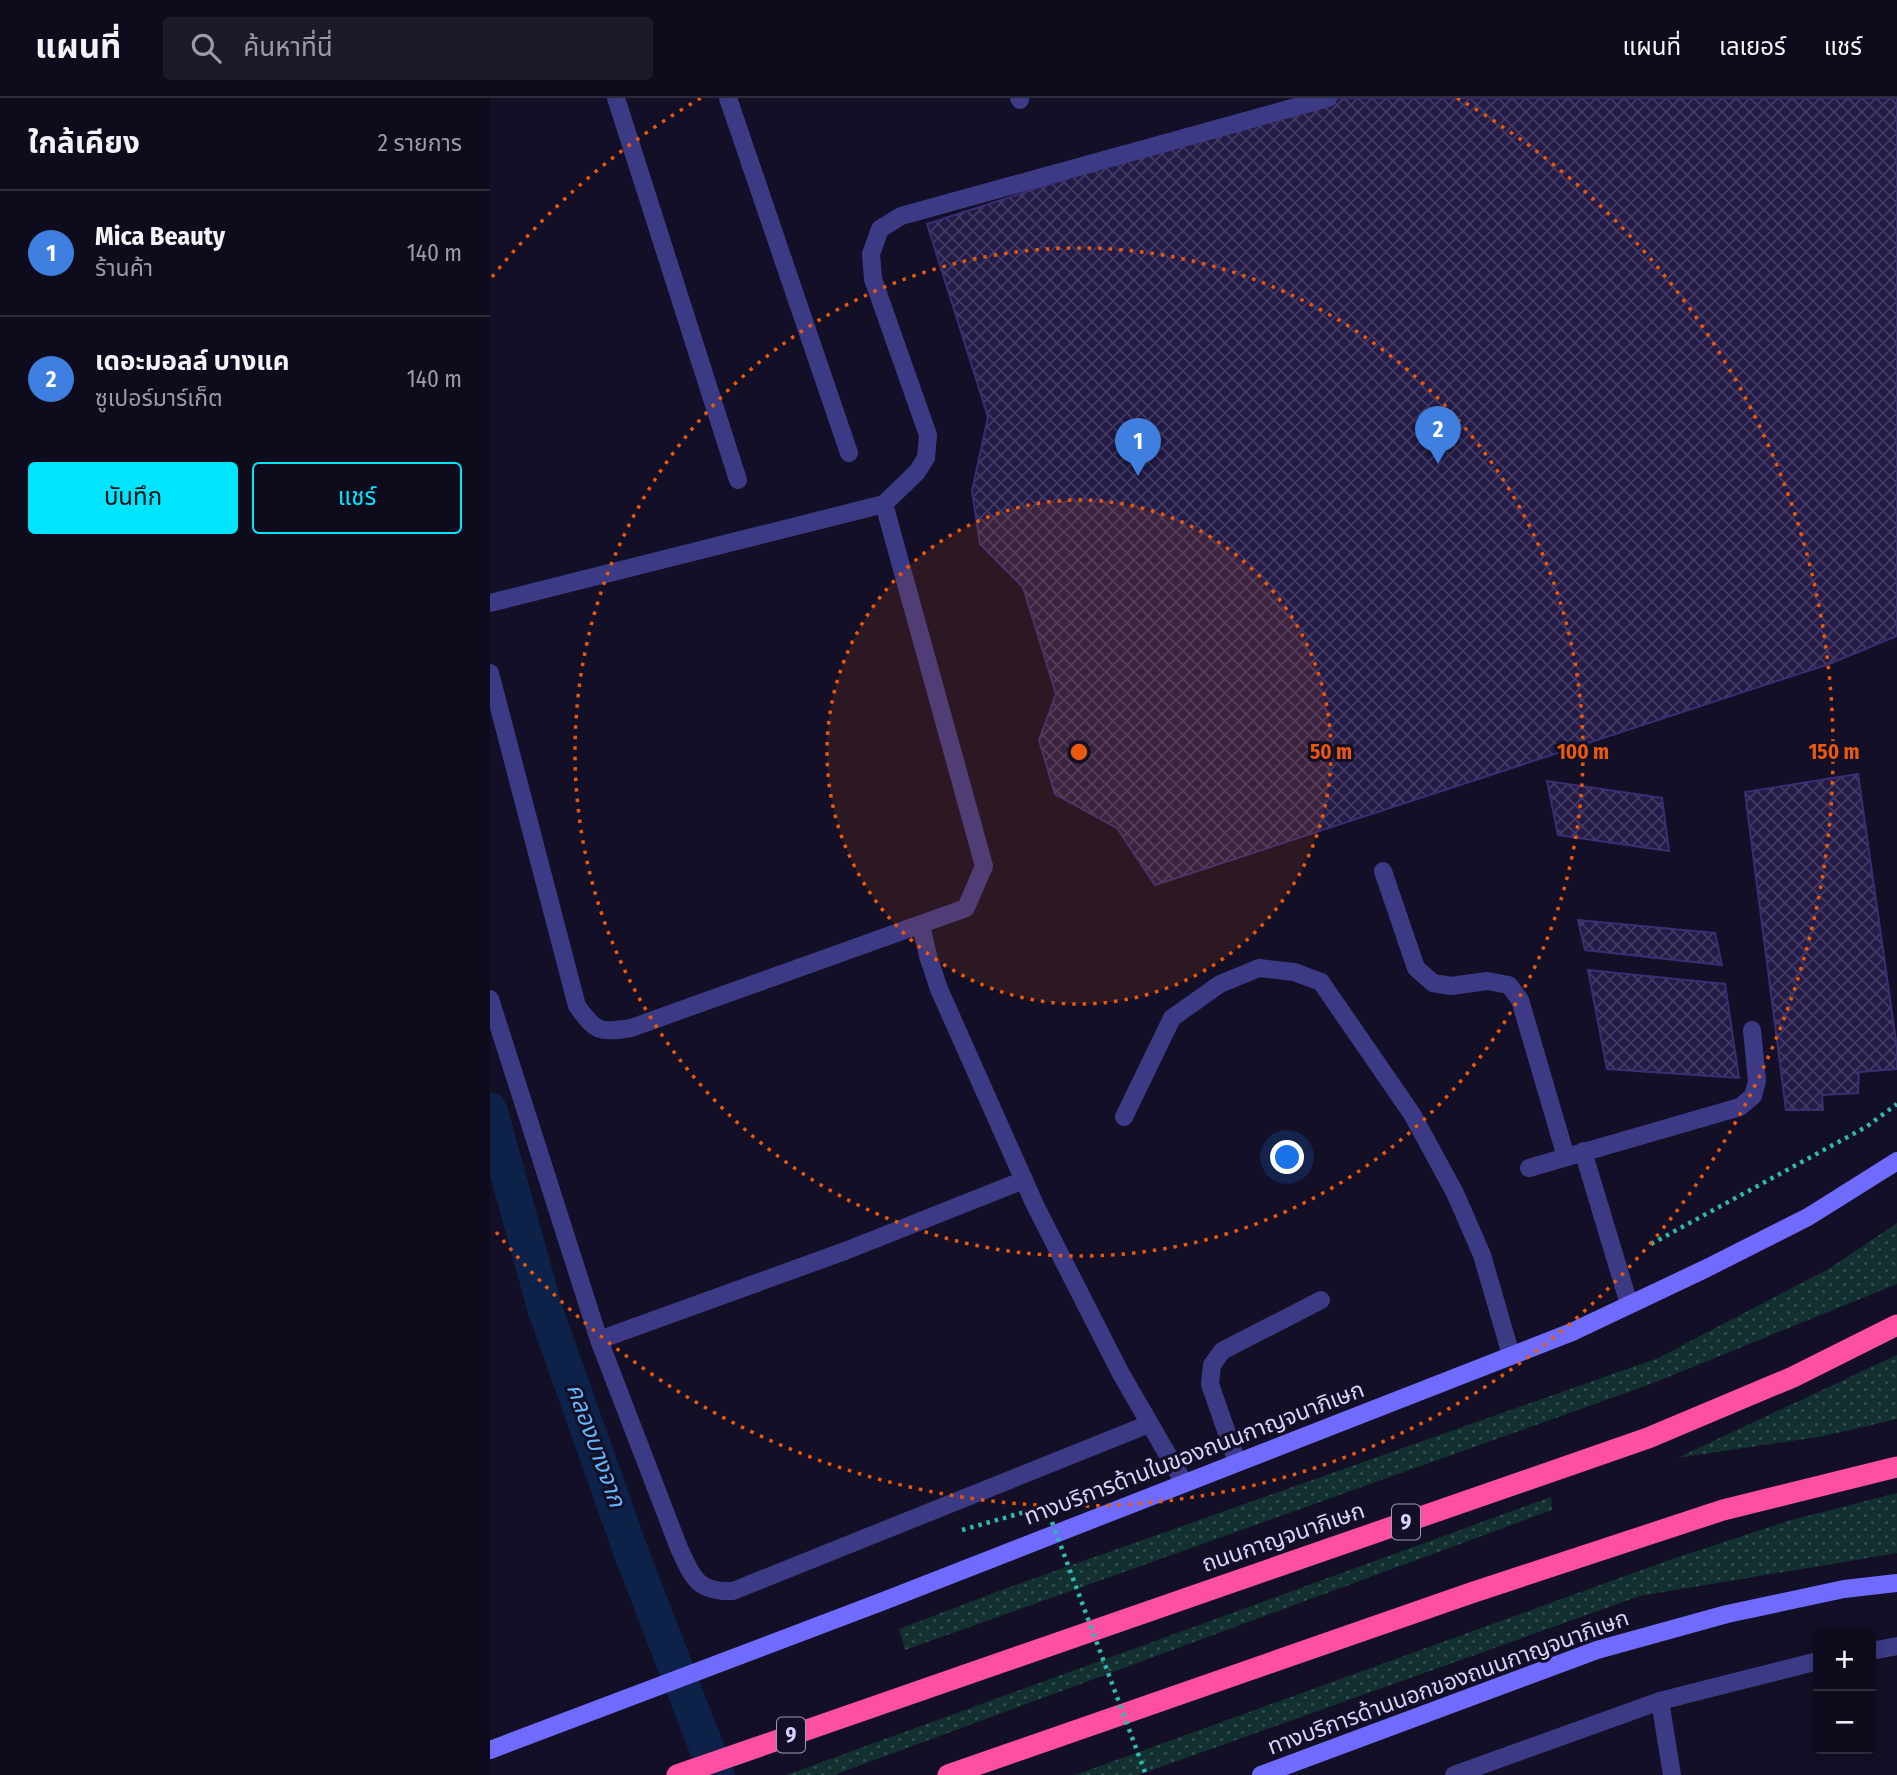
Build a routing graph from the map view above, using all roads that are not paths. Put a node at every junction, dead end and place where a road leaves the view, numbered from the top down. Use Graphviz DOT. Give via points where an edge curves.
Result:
graph roads {
  1 [pos="616,98"];
  2 [pos="728,98"];
  3 [pos="1328,98"];
  4 [pos="849,453"];
  5 [pos="738,480"];
  6 [pos="884,504"];
  7 [pos="490,603"];
  8 [pos="490,673"];
  9 [pos="1383,870"];
  10 [pos="920,925"];
  11 [pos="490,999"];
  12 [pos="1752,1030"];
  13 [pos="1124,1117"];
  14 [pos="1583,1151"];
  15 [pos="1566,1157"];
  16 [pos="1897,1161"];
  17 [pos="1529,1167"];
  18 [pos="1024,1180"];
  19 [pos="1321,1300"];
  20 [pos="1629,1304"];
  21 [pos="1897,1325"];
  22 [pos="599,1340"];
  23 [pos="1511,1355"];
  24 [pos="1149,1424"];
  25 [pos="1237,1462"];
  26 [pos="1897,1467"];
  27 [pos="1184,1483"];
  28 [pos="1897,1583"];
  29 [pos="1897,1646"];
  30 [pos="1876,1650"];
  31 [pos="1813,1662"];
  32 [pos="1660,1701"];
  33 [pos="490,1750"];
  34 [pos="1273,1773"];
  35 [pos="677,1775"];
  36 [pos="948,1775"];
  37 [pos="1454,1775"];
  38 [pos="1672,1775"];
  1 -- 5 [label="street"];
  2 -- 4 [label="street"];
  3 -- 6 [label="street" via="901,216 880,229 871,254 873,279 928,435 926,458"];
  6 -- 7 [label="street"];
  6 -- 10 [label="street" via="984,866 966,908"];
  8 -- 10 [label="street" via="576,1006 592,1027 609,1031 631,1028"];
  9 -- 15 [label="street" via="1416,968 1433,983 1509,985 1520,1000"];
  10 -- 18 [label="street" via="939,989"];
  11 -- 22 [label="street"];
  12 -- 14 [label="street" via="1757,1081 1753,1096 1740,1107"];
  13 -- 23 [label="street" via="1172,1018 1220,984 1259,968 1294,972 1321,982 1412,1114 1455,1193 1482,1255"];
  14 -- 15 [label="street"];
  14 -- 20 [label="street"];
  15 -- 17 [label="street"];
  16 -- 20 [label="main road, ทางบริการด้านในของถนนกาญจนาภิเษก" via="1808,1217"];
  18 -- 22 [label="street"];
  18 -- 24 [label="street"];
  19 -- 25 [label="street" via="1222,1351 1212,1365 1210,1384"];
  20 -- 23 [label="main road, ทางบริการด้านในของถนนกาญจนาภิเษก"];
  21 -- 35 [label="highway, ถนนกาญจนาภิเษก / 9" via="1793,1377 1648,1438"];
  22 -- 24 [label="street" via="690,1572 700,1585 715,1591 733,1591"];
  23 -- 25 [label="main road, ทางบริการด้านในของถนนกาญจนาภิเษก"];
  24 -- 27 [label="street"];
  25 -- 27 [label="main road, ทางบริการด้านในของถนนกาญจนาภิเษก"];
  26 -- 36 [label="highway" via="1710,1515"];
  27 -- 33 [label="main road, ทางบริการด้านในของถนนกาญจนาภิเษก"];
  28 -- 34 [label="main road, ทางบริการด้านนอกของถนนกาญจนาภิเษก" via="1844,1589 1727,1614 1597,1650"];
  29 -- 30 [label="street"];
  31 -- 32 [label="street"];
  32 -- 37 [label="street"];
  32 -- 38 [label="street"];
}
